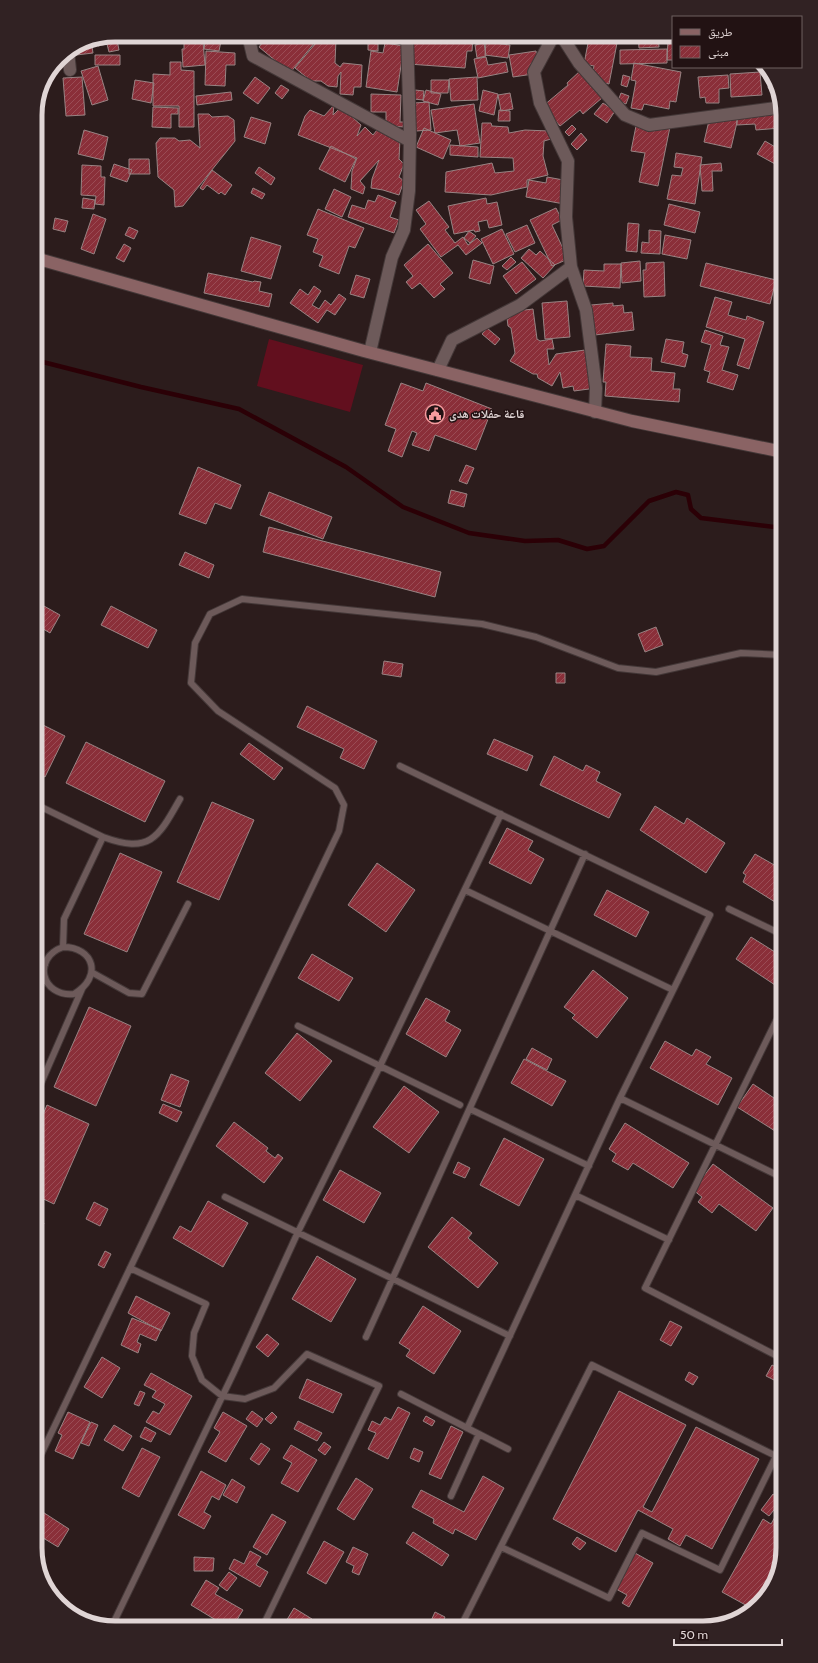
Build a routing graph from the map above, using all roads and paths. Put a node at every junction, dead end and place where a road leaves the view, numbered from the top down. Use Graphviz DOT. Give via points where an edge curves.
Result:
graph roads {
  1 [pos="250,42"];
  2 [pos="407,42"];
  3 [pos="550,42"];
  4 [pos="566,42"];
  5 [pos="69,59"];
  6 [pos="70,70"];
  7 [pos="775,108"];
  8 [pos="410,141"];
  9 [pos="42,260"];
  10 [pos="571,267"];
  11 [pos="370,352"];
  12 [pos="438,370"];
  13 [pos="596,412"];
  14 [pos="776,451"];
  15 [pos="776,655"];
  16 [pos="400,766"];
  17 [pos="180,799"];
  18 [pos="42,807"];
  19 [pos="501,814"];
  20 [pos="102,837"];
  21 [pos="585,854"];
  22 [pos="465,890"];
  23 [pos="188,904"];
  24 [pos="729,909"];
  25 [pos="549,930"];
  26 [pos="776,932"];
  27 [pos="63,947"];
  28 [pos="42,964"];
  29 [pos="45,965"];
  30 [pos="93,973"];
  31 [pos="44,976"];
  32 [pos="42,981"];
  33 [pos="82,989"];
  34 [pos="673,990"];
  35 [pos="776,1021"];
  36 [pos="298,1026"];
  37 [pos="380,1066"];
  38 [pos="42,1074"];
  39 [pos="620,1098"];
  40 [pos="460,1105"];
  41 [pos="470,1109"];
  42 [pos="715,1145"];
  43 [pos="589,1166"];
  44 [pos="776,1175"];
  45 [pos="575,1195"];
  46 [pos="225,1197"];
  47 [pos="298,1232"];
  48 [pos="669,1240"];
  49 [pos="130,1268"];
  50 [pos="393,1278"];
  51 [pos="510,1336"];
  52 [pos="366,1337"];
  53 [pos="776,1355"];
  54 [pos="401,1394"];
  55 [pos="222,1396"];
  56 [pos="467,1428"];
  57 [pos="479,1434"];
  58 [pos="508,1449"];
  59 [pos="42,1452"];
  60 [pos="451,1496"];
  61 [pos="501,1547"];
  62 [pos="113,1621"];
  63 [pos="265,1621"];
  64 [pos="464,1621"];
  1 -- 8 [label="street" via="253,56"];
  2 -- 8 [label="street"];
  3 -- 10 [label="street" via="534,72 540,103 568,161 566,217"];
  4 -- 7 [label="street" via="579,63 625,115 649,125"];
  5 -- 6 [label="street"];
  8 -- 11 [label="street" via="409,191 404,230 392,257"];
  9 -- 11 [label="street"];
  10 -- 12 [label="street" via="520,305 452,340"];
  10 -- 13 [label="street" via="586,310 596,388"];
  11 -- 12 [label="street"];
  12 -- 13 [label="street"];
  13 -- 14 [label="street"];
  15 -- 49 [label="lane" via="741,654 656,672 618,668 536,637 482,624 242,599 210,614 194,643 191,683 218,711 335,788 344,805 339,831"];
  16 -- 19 [label="lane"];
  17 -- 20 [label="lane" via="159,834 149,842 120,844"];
  18 -- 20 [label="lane"];
  19 -- 21 [label="lane"];
  19 -- 22 [label="lane"];
  20 -- 27 [label="lane" via="64,919"];
  21 -- 25 [label="lane"];
  21 -- 34 [label="lane" via="710,914"];
  22 -- 25 [label="lane"];
  22 -- 37 [label="lane"];
  23 -- 30 [label="lane" via="142,994 129,993"];
  24 -- 26 [label="lane"];
  25 -- 34 [label="lane"];
  25 -- 41 [label="lane"];
  27 -- 29 [label="lane" via="50,954"];
  27 -- 30 [label="lane" via="78,949 84,954 91,963"];
  28 -- 29 [label="lane"];
  29 -- 31 [label="lane"];
  30 -- 33 [label="lane" via="90,981"];
  31 -- 32 [label="lane"];
  31 -- 33 [label="lane" via="47,983 59,993 74,994"];
  33 -- 38 [label="lane"];
  34 -- 39 [label="lane"];
  35 -- 42 [label="lane"];
  36 -- 37 [label="lane"];
  37 -- 40 [label="lane"];
  37 -- 47 [label="lane"];
  39 -- 42 [label="lane"];
  39 -- 43 [label="lane"];
  41 -- 43 [label="lane"];
  41 -- 50 [label="lane"];
  42 -- 44 [label="lane"];
  42 -- 48 [label="lane"];
  43 -- 45 [label="lane"];
  45 -- 48 [label="lane"];
  45 -- 51 [label="lane"];
  46 -- 47 [label="lane"];
  47 -- 50 [label="lane"];
  47 -- 55 [label="lane"];
  48 -- 53 [label="lane" via="645,1288"];
  49 -- 55 [label="lane" via="206,1304 194,1333 192,1356 202,1380"];
  49 -- 59 [label="lane"];
  50 -- 51 [label="lane"];
  50 -- 52 [label="lane"];
  51 -- 56 [label="lane"];
  54 -- 56 [label="lane"];
  55 -- 62 [label="lane"];
  55 -- 63 [label="lane" via="245,1399 274,1388 307,1354 379,1386"];
  56 -- 57 [label="lane"];
  57 -- 58 [label="lane"];
  57 -- 60 [label="lane"];
  61 -- 61 [label="lane" via="592,1365 776,1456 720,1570 642,1533 609,1598"];
  61 -- 64 [label="lane"];
}
